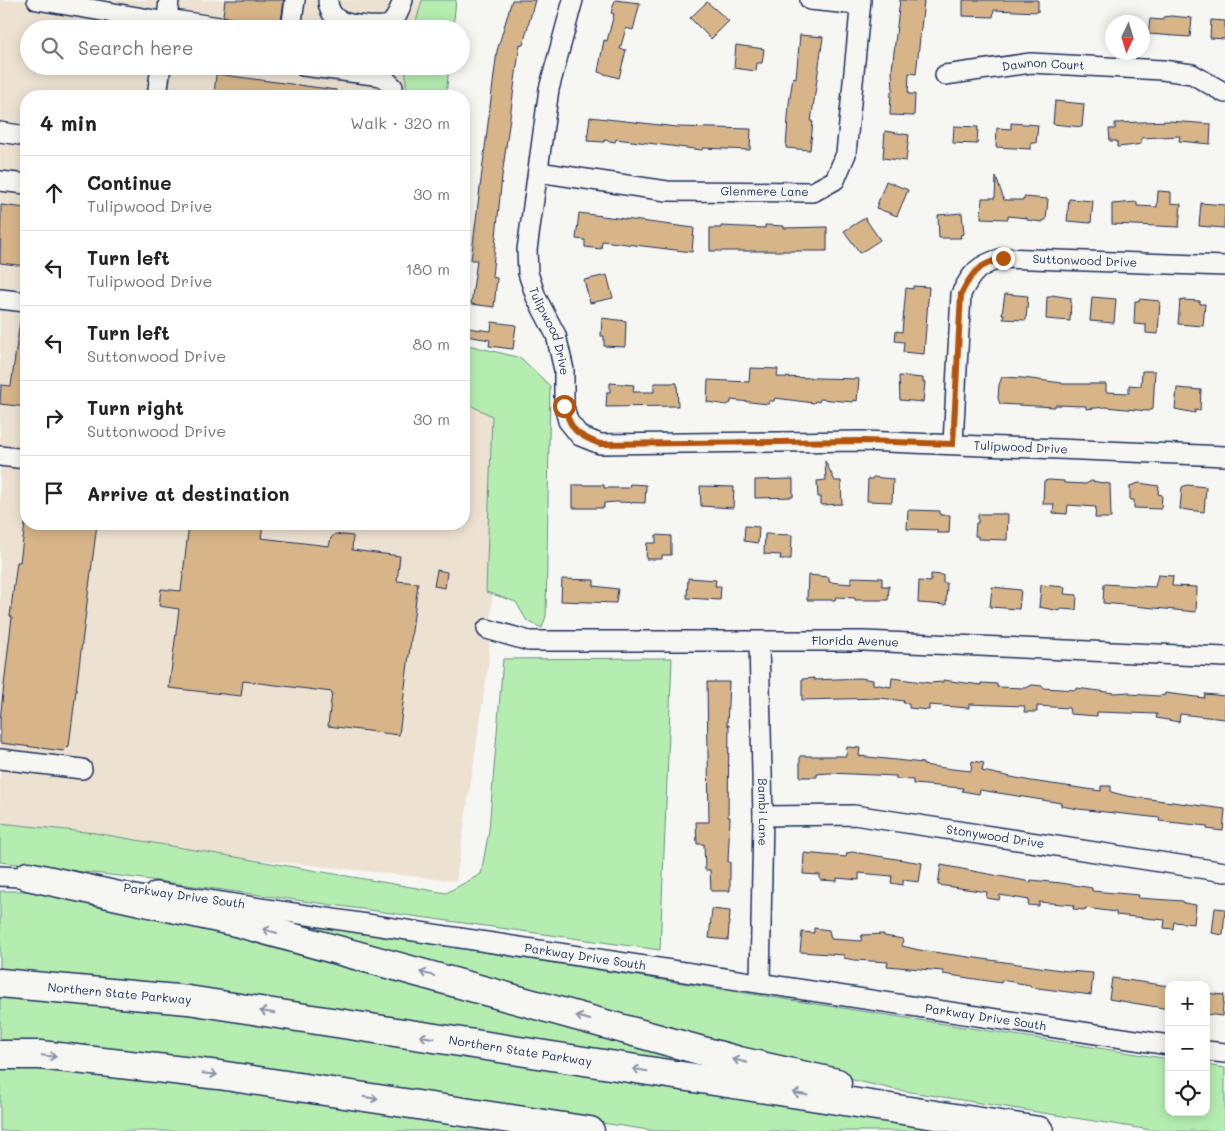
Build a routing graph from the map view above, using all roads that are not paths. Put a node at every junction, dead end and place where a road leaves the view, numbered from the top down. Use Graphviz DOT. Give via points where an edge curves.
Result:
graph roads {
  1 [pos="37,0"];
  2 [pos="169,0"];
  3 [pos="295,0"];
  4 [pos="328,0"];
  5 [pos="403,0"];
  6 [pos="574,0"];
  7 [pos="810,0"];
  8 [pos="860,3"];
  9 [pos="149,20"];
  10 [pos="166,20"];
  11 [pos="292,20"];
  12 [pos="339,20"];
  13 [pos="393,20"];
  14 [pos="160,75"];
  15 [pos="374,75"];
  16 [pos="944,75"];
  17 [pos="158,90"];
  18 [pos="393,90"];
  19 [pos="1225,93"];
  20 [pos="0,132"];
  21 [pos="20,135"];
  22 [pos="538,172"];
  23 [pos="0,181"];
  24 [pos="20,183"];
  25 [pos="1225,266"];
  26 [pos="0,298"];
  27 [pos="20,301"];
  28 [pos="953,444"];
  29 [pos="0,456"];
  30 [pos="1225,456"];
  31 [pos="20,458"];
  32 [pos="487,629"];
  33 [pos="758,642"];
  34 [pos="1225,657"];
  35 [pos="0,759"];
  36 [pos="82,769"];
  37 [pos="763,816"];
  38 [pos="1225,872"];
  39 [pos="0,876"];
  40 [pos="28,876"];
  41 [pos="760,982"];
  42 [pos="0,983"];
  43 [pos="1165,1044"];
  44 [pos="1210,1052"];
  45 [pos="1225,1054"];
  46 [pos="0,1055"];
  47 [pos="590,1131"];
  48 [pos="1039,1131"];
  49 [pos="1043,1131"];
  1 -- 9 [label="street"];
  2 -- 10 [label="street"];
  3 -- 11 [label="street"];
  4 -- 12 [label="street" via="329,9"];
  5 -- 13 [label="street"];
  6 -- 22 [label="street, Tulipwood Drive" via="549,89"];
  7 -- 8 [label="street"];
  8 -- 22 [label="street, Glenmere Lane" via="846,154 836,180 814,192 667,191"];
  14 -- 17 [label="street"];
  15 -- 18 [label="street" via="382,76"];
  16 -- 19 [label="street, Dawnon Court" via="1031,63 1162,70 1192,74"];
  20 -- 21 [label="street"];
  22 -- 28 [label="street, Tulipwood Drive" via="528,273 556,335 564,370 564,406 568,421 580,436 600,444 863,441"];
  23 -- 24 [label="street"];
  25 -- 28 [label="street, Suttonwood Drive" via="1003,258 986,263 971,275 961,294"];
  26 -- 27 [label="street"];
  28 -- 30 [label="street, Tulipwood Drive"];
  29 -- 31 [label="street"];
  32 -- 33 [label="street, Florida Avenue" via="529,641"];
  33 -- 34 [label="street, Florida Avenue" via="864,641"];
  33 -- 37 [label="street, Bambi Lane"];
  35 -- 36 [label="street"];
  37 -- 38 [label="street, Stonywood Drive" via="854,815"];
  37 -- 41 [label="street, Bambi Lane"];
  39 -- 40 [label="street, Parkway Drive South"];
  40 -- 41 [label="street, Parkway Drive South" via="279,909"];
  49 -- 40 [label="highway, one-way" via="739,1061 236,922"];
  41 -- 43 [label="street, Parkway Drive South"];
  48 -- 42 [label="highway, Northern State Parkway, one-way" via="188,1000"];
  44 -- 45 [label="street"];
  46 -- 47 [label="highway, one-way" via="40,1055 219,1075"];
}
